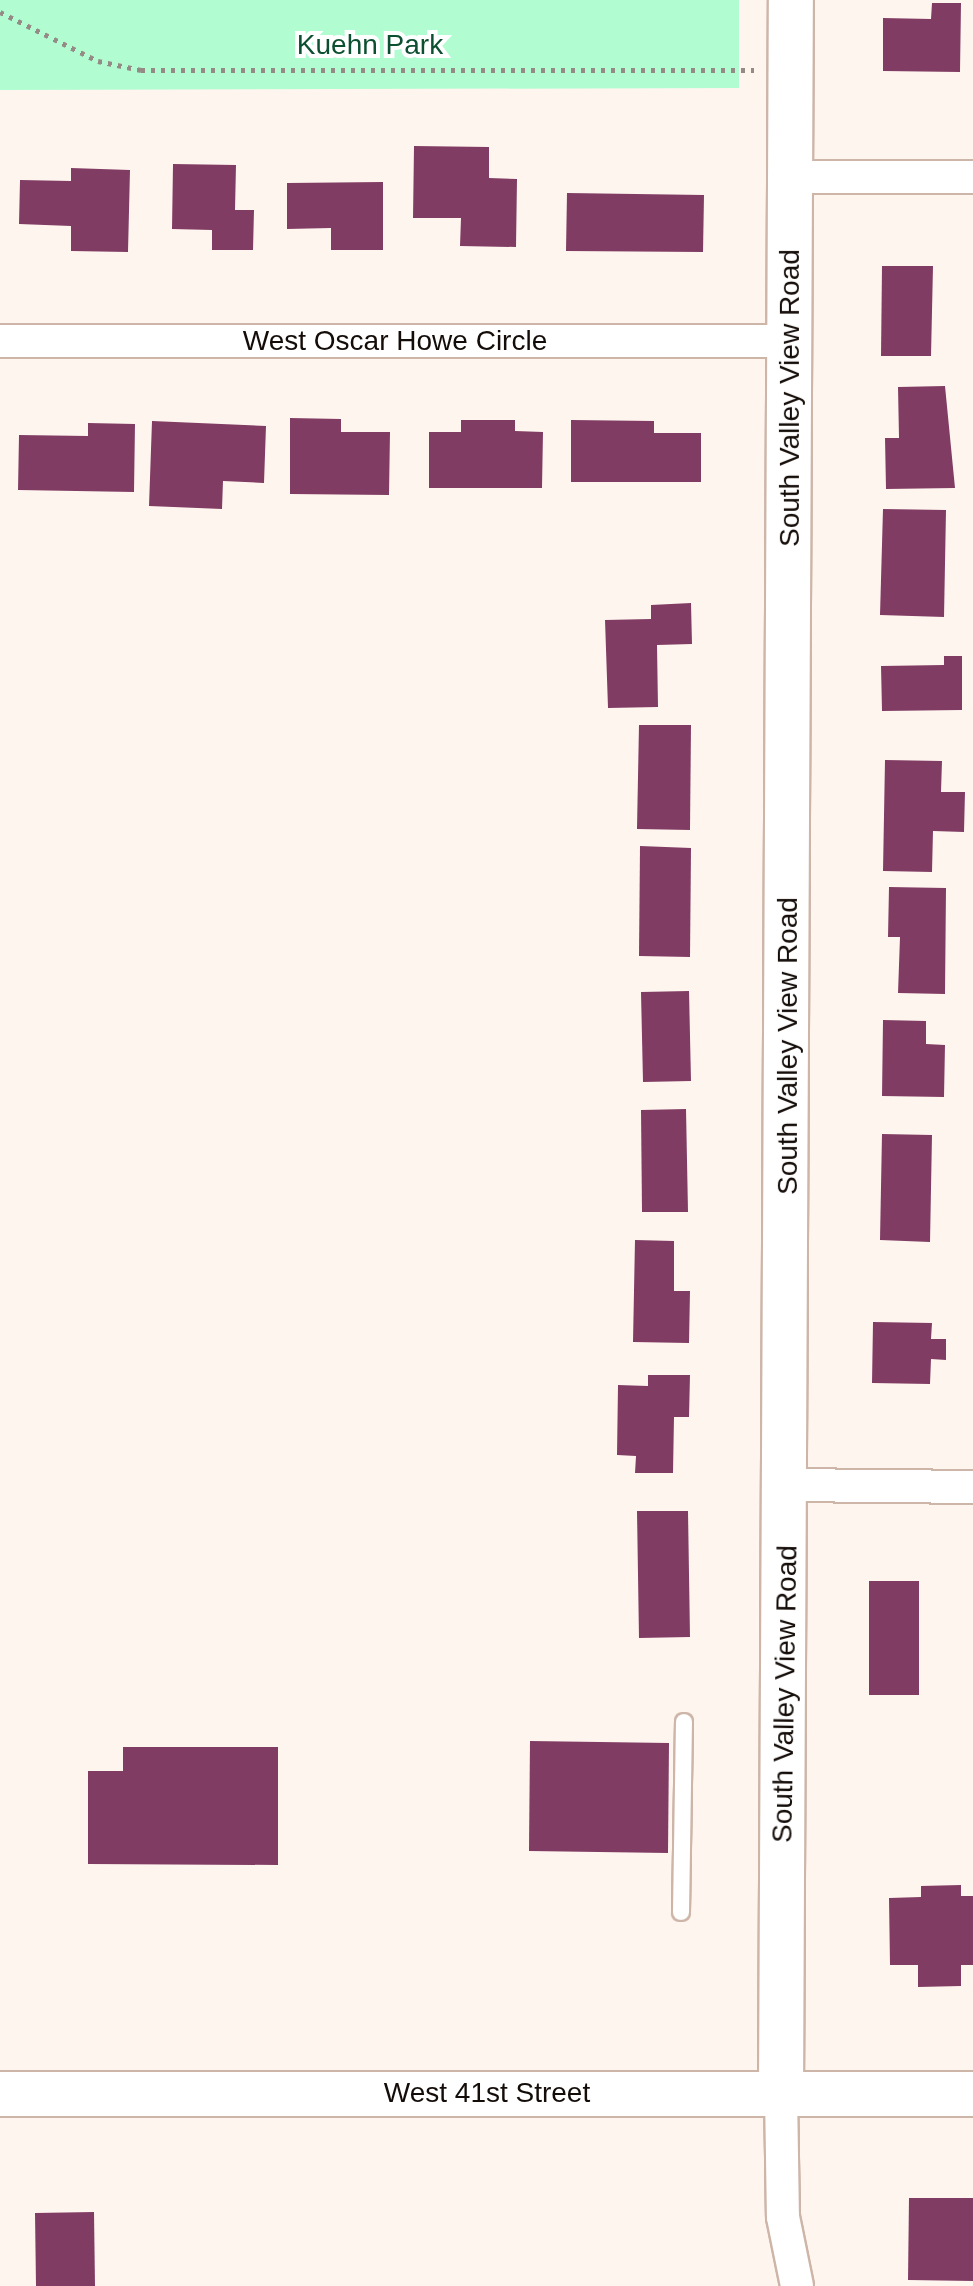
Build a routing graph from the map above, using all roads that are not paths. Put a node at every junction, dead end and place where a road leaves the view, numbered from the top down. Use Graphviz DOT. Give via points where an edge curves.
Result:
graph roads {
  1 [pos="791,0"];
  2 [pos="791,177"];
  3 [pos="973,177"];
  4 [pos="0,341"];
  5 [pos="790,341"];
  6 [pos="787,1485"];
  7 [pos="973,1487"];
  8 [pos="684,1722"];
  9 [pos="681,1912"];
  10 [pos="781,2093"];
  11 [pos="0,2094"];
  12 [pos="973,2094"];
  13 [pos="797,2286"];
  1 -- 2 [label="street, South Valley View Road"];
  2 -- 3 [label="street"];
  2 -- 5 [label="street, South Valley View Road"];
  4 -- 5 [label="street, West Oscar Howe Circle"];
  5 -- 6 [label="street, South Valley View Road"];
  6 -- 7 [label="street"];
  6 -- 10 [label="street, South Valley View Road"];
  8 -- 9 [label="lane"];
  10 -- 11 [label="street, West 41st Street"];
  10 -- 12 [label="street, West 41st Street"];
  10 -- 13 [label="street" via="783,2217"];
}
